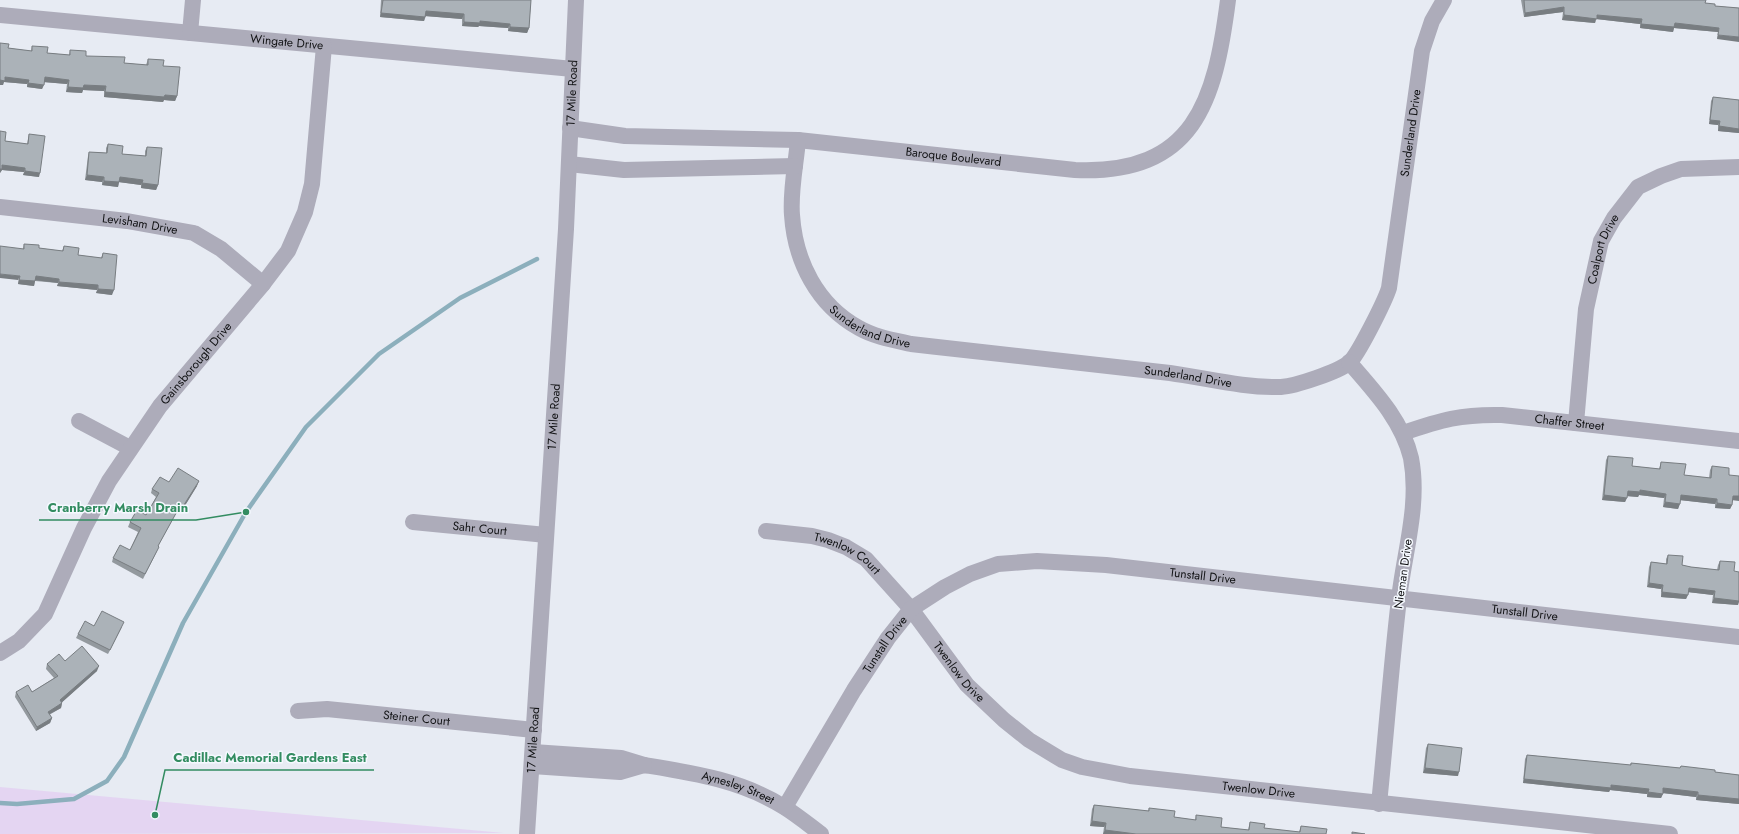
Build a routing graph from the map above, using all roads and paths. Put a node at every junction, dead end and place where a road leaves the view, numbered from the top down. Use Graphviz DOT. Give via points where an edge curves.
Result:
graph roads {
  1 [pos="193,0"];
  2 [pos="576,0"];
  3 [pos="1228,0"];
  4 [pos="1444,0"];
  5 [pos="0,15"];
  6 [pos="190,33"];
  7 [pos="324,46"];
  8 [pos="573,69"];
  9 [pos="570,128"];
  10 [pos="798,140"];
  11 [pos="569,164"];
  12 [pos="796,166"];
  13 [pos="1739,167"];
  14 [pos="0,207"];
  15 [pos="263,284"];
  16 [pos="1349,362"];
  17 [pos="79,422"];
  18 [pos="1576,423"];
  19 [pos="1403,433"];
  20 [pos="1739,441"];
  21 [pos="130,448"];
  22 [pos="413,522"];
  23 [pos="766,531"];
  24 [pos="546,535"];
  25 [pos="1399,598"];
  26 [pos="911,609"];
  27 [pos="1739,637"];
  28 [pos="0,653"];
  29 [pos="298,710"];
  30 [pos="534,730"];
  31 [pos="532,759"];
  32 [pos="1379,804"];
  33 [pos="785,807"];
  34 [pos="1576,829"];
  35 [pos="527,834"];
  36 [pos="821,834"];
  37 [pos="1670,834"];
  1 -- 6 [label="street"];
  2 -- 8 [label="street, 17 Mile Road"];
  3 -- 10 [label="street, Baroque Boulevard" via="1222,47 1214,79 1196,120 1175,143 1151,157 1124,167 1099,171 1075,170"];
  4 -- 16 [label="street, Sunderland Drive" via="1432,21 1422,51 1389,288 1385,301"];
  5 -- 6 [label="street, Wingate Drive"];
  6 -- 7 [label="street, Wingate Drive"];
  7 -- 8 [label="street, Wingate Drive"];
  7 -- 15 [label="street, Gainsborough Drive" via="312,184 305,212 288,251"];
  8 -- 9 [label="street, 17 Mile Road"];
  9 -- 10 [label="street, Baroque Boulevard" via="625,136"];
  9 -- 11 [label="street, 17 Mile Road"];
  10 -- 12 [label="street, Sunderland Drive"];
  11 -- 12 [label="street" via="624,170"];
  11 -- 24 [label="street, 17 Mile Road"];
  12 -- 16 [label="street, Sunderland Drive" via="792,214 799,256 808,275 817,291 839,314 858,328 884,338 911,344 1202,377 1253,386 1282,387 1298,384"];
  13 -- 18 [label="street, Coalport Drive" via="1681,169 1661,176 1638,187 1614,218 1601,241 1586,309"];
  14 -- 15 [label="street, Levisham Drive" via="127,220 194,233 220,249"];
  15 -- 21 [label="street, Gainsborough Drive" via="160,406"];
  16 -- 19 [label="street, Nieman Drive" via="1392,414"];
  17 -- 21 [label="street"];
  18 -- 19 [label="street, Chaffer Street" via="1502,415 1469,415 1439,420"];
  18 -- 20 [label="street, Chaffer Street"];
  19 -- 25 [label="street, Nieman Drive" via="1410,457 1414,497"];
  21 -- 28 [label="street, Gainsborough Drive" via="84,528 45,614 19,641"];
  22 -- 24 [label="street, Sahr Court"];
  23 -- 26 [label="street, Twenlow Court" via="812,536 846,547 866,559"];
  24 -- 30 [label="street, 17 Mile Road"];
  25 -- 26 [label="street, Tunstall Drive" via="1106,565 1037,561 998,564 970,574"];
  25 -- 27 [label="street, Tunstall Drive"];
  25 -- 32 [label="street, Nieman Drive"];
  26 -- 32 [label="street, Twenlow Drive" via="986,705 1029,740 1062,760 1082,767 1130,776"];
  26 -- 33 [label="street, Tunstall Drive" via="888,638 854,690"];
  29 -- 30 [label="street, Steiner Court" via="327,709"];
  30 -- 31 [label="street, 17 Mile Road"];
  31 -- 33 [label="street, Aynesley Street" via="621,758 644,765 709,776 759,793"];
  31 -- 35 [label="street, 17 Mile Road"];
  32 -- 34 [label="street, Twenlow Drive"];
  33 -- 36 [label="street, Aynesley Street"];
  34 -- 37 [label="street, Twenlow Drive"];
}
